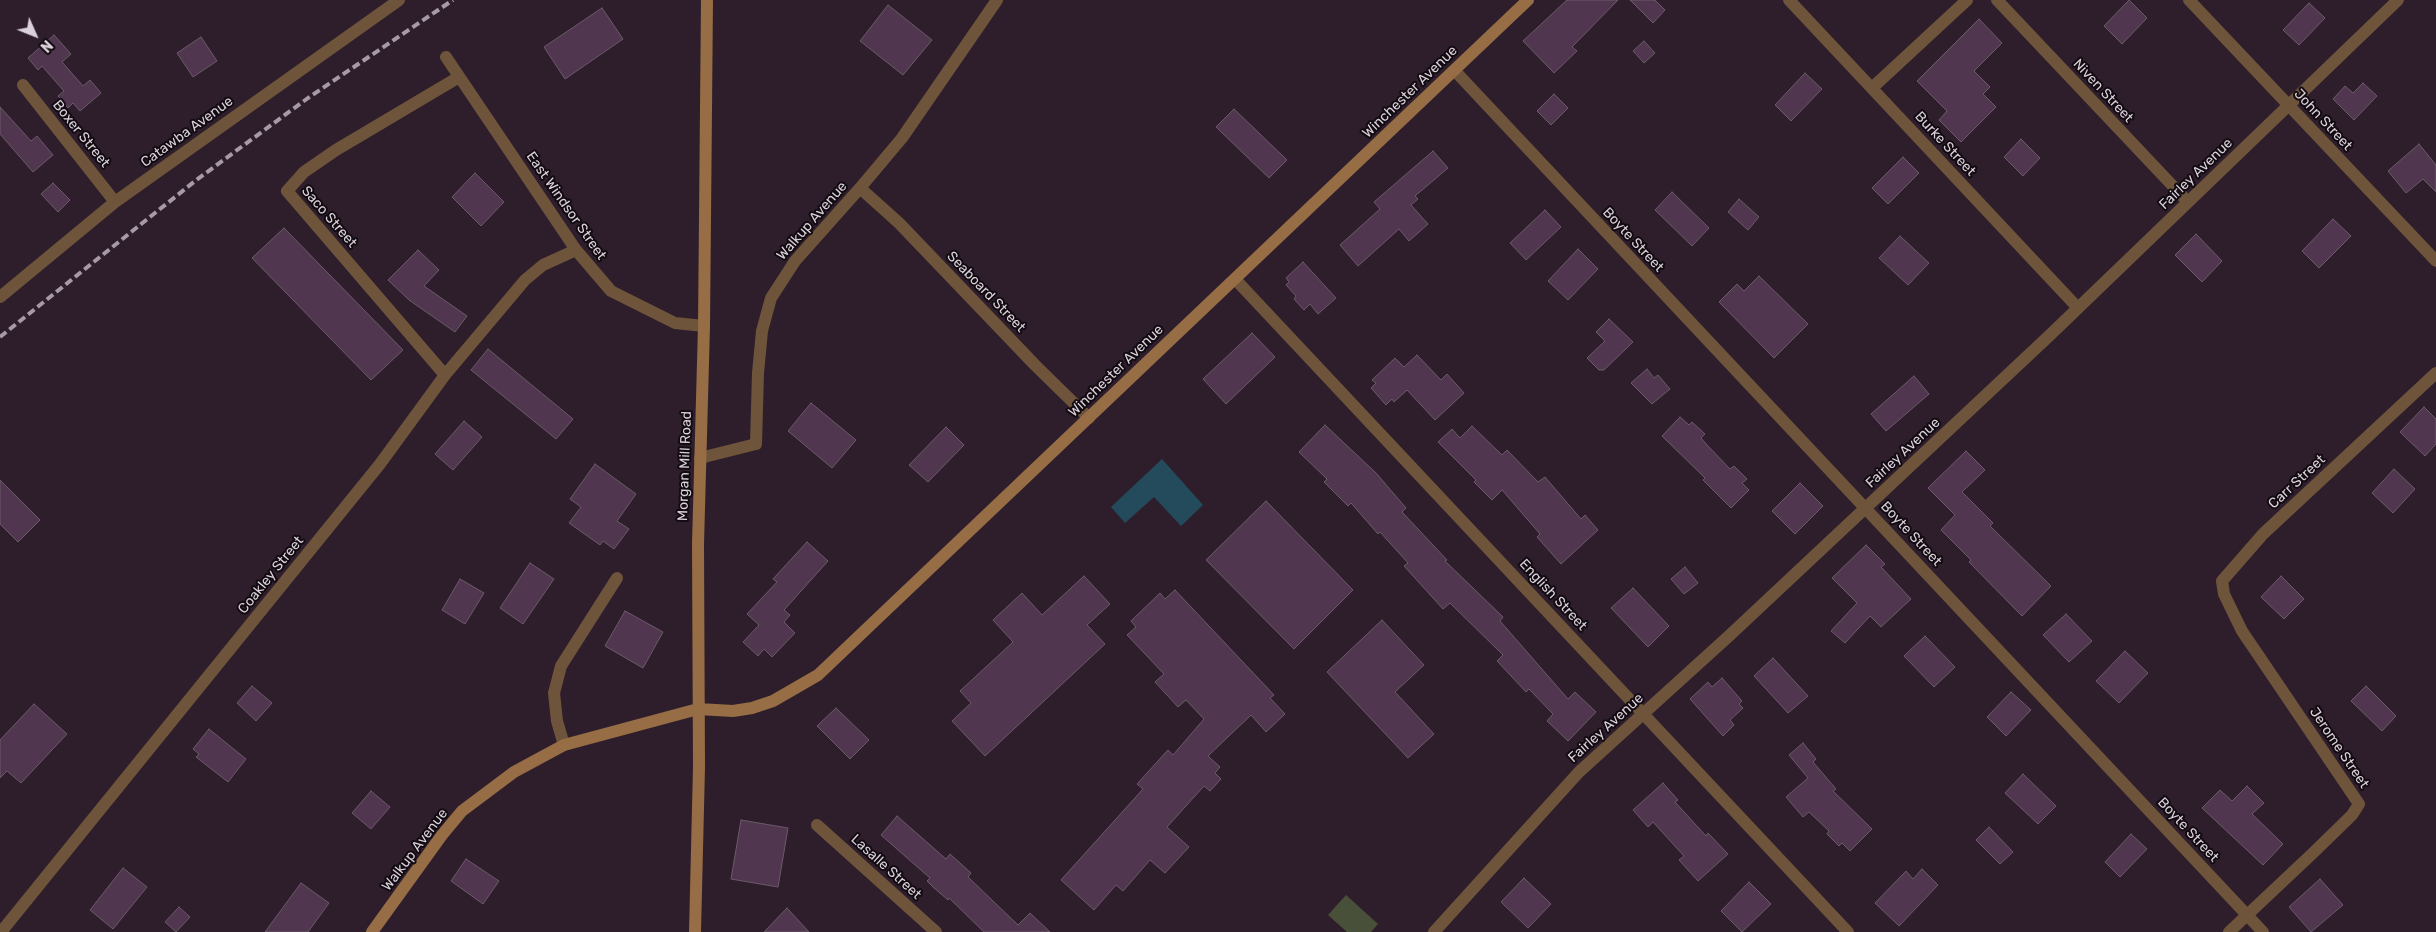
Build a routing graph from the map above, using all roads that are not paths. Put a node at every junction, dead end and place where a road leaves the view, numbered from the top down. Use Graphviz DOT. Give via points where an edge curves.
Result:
graph roads {
  1 [pos="399,0"];
  2 [pos="707,0"];
  3 [pos="998,0"];
  4 [pos="1528,0"];
  5 [pos="1789,0"];
  6 [pos="1967,0"];
  7 [pos="1997,0"];
  8 [pos="2189,0"];
  9 [pos="2398,0"];
  10 [pos="446,57"];
  11 [pos="1454,71"];
  12 [pos="459,77"];
  13 [pos="22,85"];
  14 [pos="1872,88"];
  15 [pos="2288,104"];
  16 [pos="860,188"];
  17 [pos="115,202"];
  18 [pos="2188,202"];
  19 [pos="576,250"];
  20 [pos="2436,261"];
  21 [pos="1235,280"];
  22 [pos="0,297"];
  23 [pos="2078,308"];
  24 [pos="704,326"];
  25 [pos="2436,373"];
  26 [pos="445,375"];
  27 [pos="1089,418"];
  28 [pos="700,458"];
  29 [pos="1866,508"];
  30 [pos="618,578"];
  31 [pos="2242,631"];
  32 [pos="698,709"];
  33 [pos="1643,714"];
  34 [pos="564,744"];
  35 [pos="817,825"];
  36 [pos="2247,915"];
  37 [pos="1,932"];
  38 [pos="372,932"];
  39 [pos="695,932"];
  40 [pos="936,932"];
  41 [pos="1434,932"];
  42 [pos="1848,932"];
  43 [pos="2228,932"];
  44 [pos="2263,932"];
  1 -- 17 [label="street, Catawba Avenue"];
  2 -- 24 [label="street, Morgan Mill Road"];
  3 -- 16 [label="street, Walkup Avenue" via="902,138"];
  4 -- 11 [label="street, Winchester Avenue"];
  5 -- 14 [label="street, Burke Street"];
  6 -- 14 [label="street"];
  7 -- 18 [label="street, Niven Street"];
  8 -- 15 [label="street, John Street"];
  9 -- 15 [label="street, Fairley Avenue"];
  10 -- 12 [label="street, East Windsor Street"];
  11 -- 21 [label="street, Winchester Avenue"];
  11 -- 29 [label="street, Boyte Street"];
  12 -- 19 [label="street, East Windsor Street"];
  12 -- 26 [label="street, Saco Street" via="328,156 304,172 287,191"];
  13 -- 17 [label="street, Boxer Street"];
  14 -- 23 [label="street, Burke Street"];
  15 -- 18 [label="street, Fairley Avenue"];
  15 -- 20 [label="street, John Street"];
  16 -- 27 [label="street, Seaboard Street" via="899,223"];
  16 -- 28 [label="street, Walkup Avenue" via="795,261 771,298 762,331 756,444"];
  17 -- 22 [label="street, Catawba Avenue"];
  18 -- 23 [label="street, Fairley Avenue"];
  19 -- 24 [label="street, East Windsor Street" via="611,291 675,323"];
  19 -- 26 [label="street, Coakley Street" via="543,265 525,280"];
  21 -- 27 [label="street, Winchester Avenue"];
  21 -- 33 [label="street, English Street"];
  23 -- 29 [label="street, Fairley Avenue"];
  24 -- 28 [label="street, Morgan Mill Road"];
  25 -- 31 [label="street, Carr Street" via="2263,534 2222,581 2224,594"];
  26 -- 37 [label="street, Coakley Street" via="380,464"];
  27 -- 32 [label="street, Winchester Avenue" via="818,675 773,701 752,708 733,711"];
  28 -- 32 [label="street, Morgan Mill Road"];
  29 -- 33 [label="street, Fairley Avenue"];
  29 -- 36 [label="street, Boyte Street"];
  30 -- 34 [label="street" via="561,666 554,692 557,721"];
  31 -- 36 [label="street, Jerome Street" via="2359,804 2352,815"];
  32 -- 34 [label="street, Walkup Avenue"];
  32 -- 39 [label="street, Morgan Mill Road"];
  33 -- 41 [label="street, Fairley Avenue" via="1579,772"];
  33 -- 42 [label="street, English Street"];
  34 -- 38 [label="street, Walkup Avenue" via="502,779 462,811"];
  35 -- 40 [label="street, Lasalle Street"];
  36 -- 43 [label="street, Jerome Street"];
  36 -- 44 [label="street, Boyte Street"];
}
